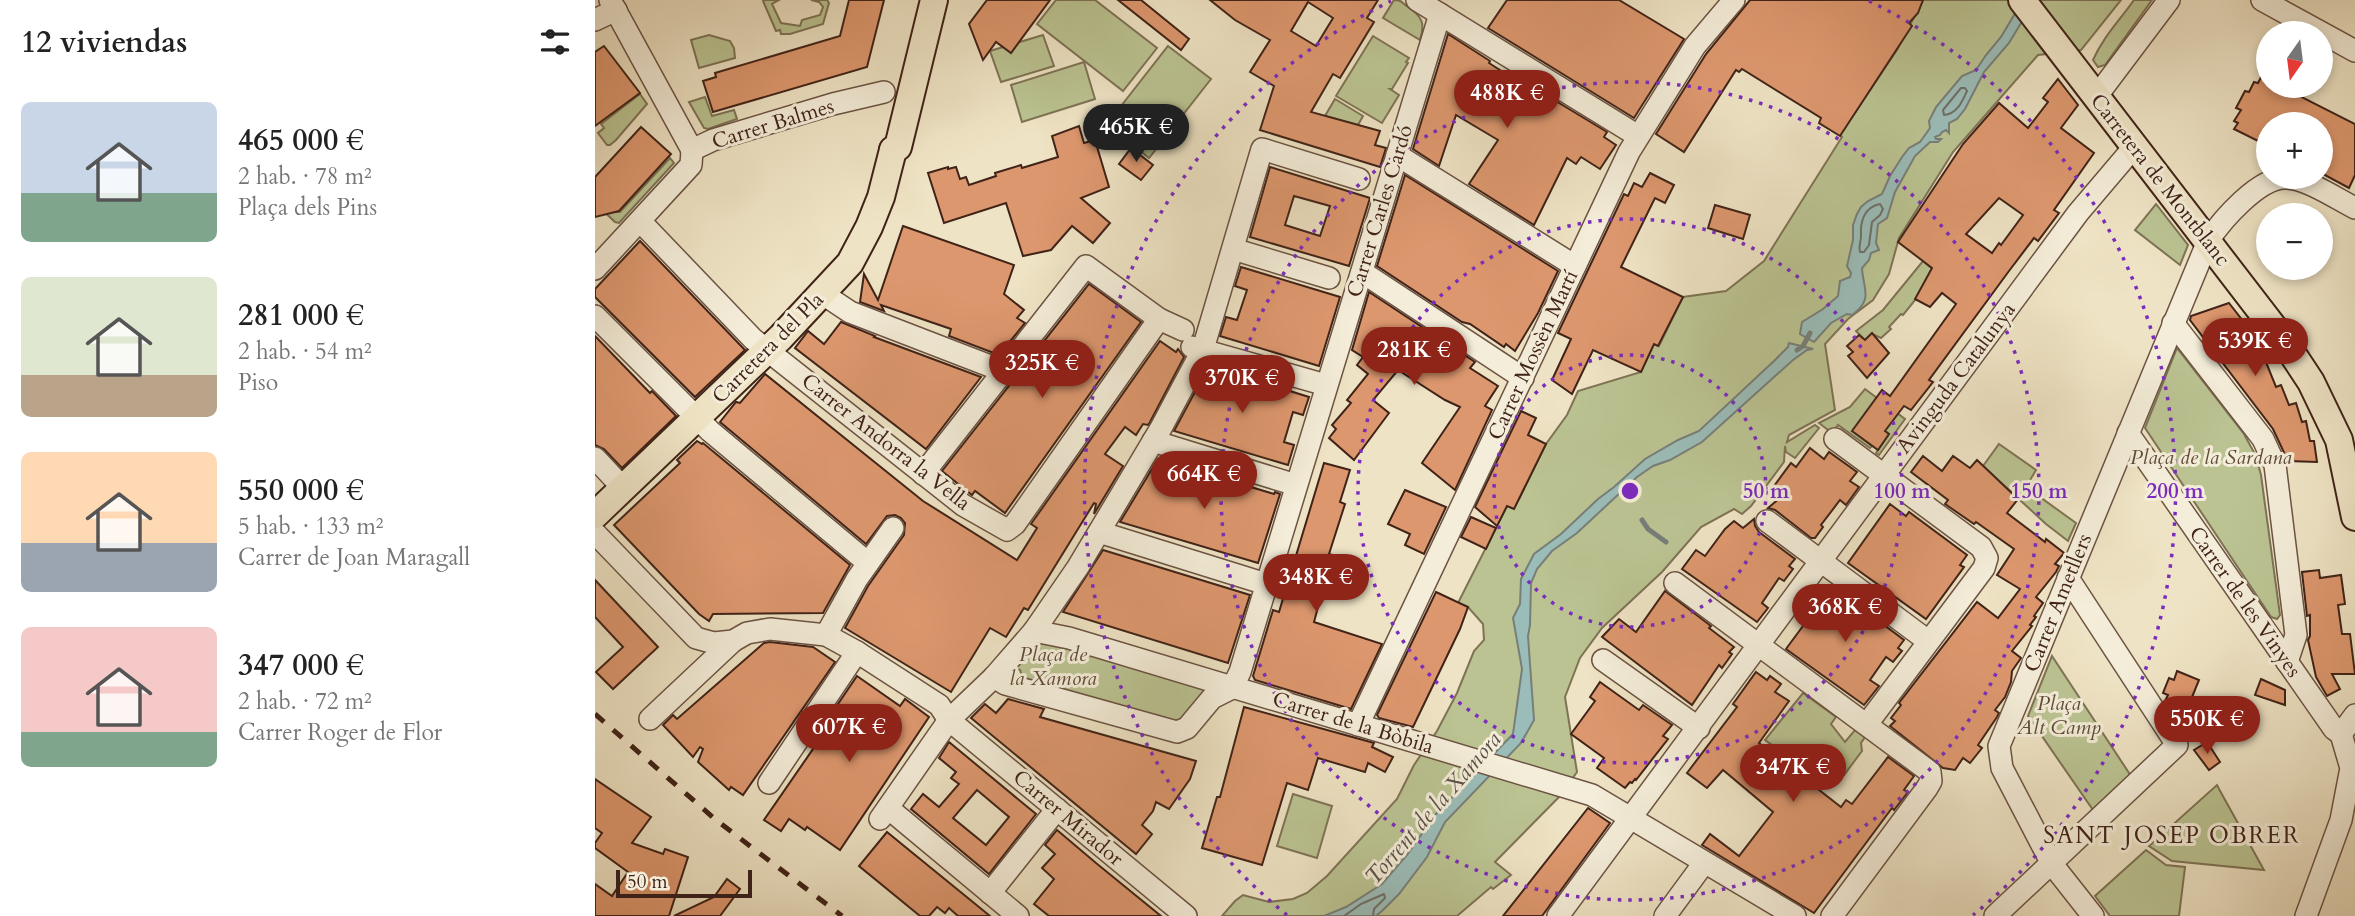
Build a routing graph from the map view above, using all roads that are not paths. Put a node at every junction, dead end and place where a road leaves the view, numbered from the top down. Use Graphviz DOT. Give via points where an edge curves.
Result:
graph roads {
  1 [pos="918,0"];
  2 [pos="934,0"];
  3 [pos="1417,0"];
  4 [pos="1734,0"];
  5 [pos="2022,0"];
  6 [pos="2169,0"];
  7 [pos="2262,0"];
  8 [pos="613,5"];
  9 [pos="1440,14"];
  10 [pos="595,20"];
  11 [pos="2355,51"];
  12 [pos="884,92"];
  13 [pos="2096,97"];
  14 [pos="1638,136"];
  15 [pos="2134,147"];
  16 [pos="692,150"];
  17 [pos="893,150"];
  18 [pos="1397,155"];
  19 [pos="1359,179"];
  20 [pos="2355,208"];
  21 [pos="640,221"];
  22 [pos="2208,241"];
  23 [pos="1233,249"];
  24 [pos="1574,266"];
  25 [pos="595,269"];
  26 [pos="1362,272"];
  27 [pos="1329,278"];
  28 [pos="823,294"];
  29 [pos="595,316"];
  30 [pos="1159,319"];
  31 [pos="2172,323"];
  32 [pos="1193,342"];
  33 [pos="767,350"];
  34 [pos="1003,371"];
  35 [pos="1523,378"];
  36 [pos="1326,385"];
  37 [pos="697,418"];
  38 [pos="2128,433"];
  39 [pos="1835,439"];
  40 [pos="1153,442"];
  41 [pos="595,458"];
  42 [pos="923,474"];
  43 [pos="1884,476"];
  44 [pos="1296,485"];
  45 [pos="623,488"];
  46 [pos="595,515"];
  47 [pos="2355,517"];
  48 [pos="1767,521"];
  49 [pos="893,528"];
  50 [pos="1099,532"];
  51 [pos="595,533"];
  52 [pos="868,563"];
  53 [pos="1821,563"];
  54 [pos="2068,579"];
  55 [pos="1675,583"];
  56 [pos="1266,584"];
  57 [pos="1034,631"];
  58 [pos="826,635"];
  59 [pos="733,641"];
  60 [pos="1928,641"];
  61 [pos="1760,645"];
  62 [pos="857,652"];
  63 [pos="1603,660"];
  64 [pos="2287,662"];
  65 [pos="994,677"];
  66 [pos="1232,688"];
  67 [pos="2355,715"];
  68 [pos="650,719"];
  69 [pos="949,720"];
  70 [pos="1358,724"];
  71 [pos="1867,724"];
  72 [pos="1699,728"];
  73 [pos="2341,734"];
  74 [pos="769,783"];
  75 [pos="1057,809"];
  76 [pos="1629,819"];
  77 [pos="1704,863"];
  78 [pos="2052,864"];
  79 [pos="990,893"];
  80 [pos="1018,916"];
  81 [pos="1185,916"];
  82 [pos="1558,916"];
  83 [pos="1665,916"];
  84 [pos="1795,916"];
  85 [pos="1832,916"];
  86 [pos="1995,916"];
  87 [pos="2093,916"];
  88 [pos="2306,916"];
  1 -- 17 [label="main road" via="917,31 890,145"];
  2 -- 17 [label="main road" via="898,147"];
  3 -- 9 [label="street"];
  4 -- 14 [label="street, Carrer Mossèn Martí" via="1695,46"];
  5 -- 13 [label="main road, Carretera de Montblanc"];
  6 -- 13 [label="street"];
  7 -- 11 [label="street"];
  8 -- 10 [label="street"];
  8 -- 16 [label="street"];
  9 -- 14 [label="street"];
  9 -- 18 [label="street, Carrer Carles Cardó"];
  12 -- 16 [label="street, Carrer Balmes" via="713,139"];
  13 -- 15 [label="main road, Carretera de Montblanc"];
  14 -- 24 [label="street, Carrer Mossèn Martí"];
  15 -- 22 [label="main road, Carretera de Montblanc"];
  15 -- 43 [label="street, Avinguda Catalunya" via="2078,213"];
  16 -- 21 [label="street, Carrer Balmes" via="691,165"];
  17 -- 28 [label="main road, Carretera del Pla" via="869,227 851,263"];
  18 -- 24 [label="street"];
  18 -- 26 [label="street, Carrer Carles Cardó"];
  19 -- 23 [label="street" via="1262,149"];
  20 -- 22 [label="street, Carrer Ametllers" via="2284,177 2266,183 2232,211"];
  21 -- 25 [label="street, Carrer Balmes"];
  21 -- 33 [label="street, Carrer Andorra la Vella"];
  22 -- 31 [label="street, Carrer Ametllers"];
  22 -- 47 [label="main road, Carretera de Montblanc" via="2284,341 2321,401 2339,440"];
  23 -- 27 [label="street"];
  23 -- 32 [label="street"];
  24 -- 35 [label="street, Carrer Mossèn Martí"];
  26 -- 35 [label="street"];
  26 -- 36 [label="street, Carrer Carles Cardó"];
  28 -- 33 [label="main road, Carretera del Pla"];
  28 -- 34 [label="street" via="849,312"];
  29 -- 37 [label="street"];
  30 -- 32 [label="street"];
  30 -- 34 [label="street" via="1086,266"];
  30 -- 42 [label="street, Carrer Andorra la Vella" via="1014,528 963,505"];
  31 -- 38 [label="street, Carrer Ametllers"];
  31 -- 64 [label="street" via="2263,439 2275,466 2296,635"];
  32 -- 36 [label="street"];
  32 -- 40 [label="street"];
  33 -- 37 [label="main road, Carretera del Pla"];
  33 -- 42 [label="street, Carrer Andorra la Vella"];
  34 -- 42 [label="street"];
  35 -- 70 [label="street, Carrer Mossèn Martí"];
  36 -- 44 [label="street, Carrer Carles Cardó"];
  37 -- 45 [label="main road, Carretera del Pla"];
  37 -- 52 [label="street"];
  38 -- 54 [label="street, Carrer Ametllers"];
  38 -- 64 [label="street, Carrer de les Vinyes"];
  39 -- 43 [label="street"];
  40 -- 44 [label="street"];
  40 -- 50 [label="street"];
  41 -- 45 [label="street"];
  43 -- 53 [label="street, Avinguda Catalunya"];
  43 -- 60 [label="street" via="1987,558"];
  44 -- 56 [label="street, Carrer Carles Cardó"];
  45 -- 46 [label="main road, Carretera del Pla"];
  48 -- 53 [label="street"];
  49 -- 52 [label="street"];
  50 -- 56 [label="street"];
  50 -- 57 [label="street"];
  51 -- 59 [label="street, Carrer Mirador" via="696,638 714,643"];
  52 -- 58 [label="street"];
  53 -- 60 [label="street"];
  53 -- 61 [label="street, Avinguda Catalunya"];
  54 -- 78 [label="street, Carrer Ametllers" via="1999,746 2002,768"];
  54 -- 78 [label="street" via="2178,745"];
  55 -- 61 [label="street"];
  56 -- 66 [label="street, Carrer Carles Cardó"];
  57 -- 65 [label="street"];
  57 -- 66 [label="street"];
  58 -- 59 [label="street, Carrer Mirador" via="770,629"];
  58 -- 62 [label="street, Carrer Mirador"];
  59 -- 68 [label="street"];
  60 -- 71 [label="street"];
  61 -- 71 [label="street"];
  61 -- 72 [label="street, Avinguda Catalunya"];
  62 -- 69 [label="street, Carrer Mirador" via="939,705"];
  62 -- 74 [label="street"];
  63 -- 72 [label="street"];
  64 -- 73 [label="street, Carrer de les Vinyes"];
  65 -- 66 [label="street" via="1005,684 1177,732 1187,728 1212,698"];
  65 -- 69 [label="street"];
  66 -- 70 [label="street, Carrer de la Bòbila"];
  67 -- 73 [label="street"];
  69 -- 75 [label="street, Carrer Mirador"];
  69 -- 79 [label="street" via="884,814"];
  70 -- 76 [label="street, Carrer de la Bòbila" via="1592,795"];
  71 -- 85 [label="street" via="1930,772 1931,781"];
  72 -- 76 [label="street, Avinguda Catalunya"];
  73 -- 88 [label="street" via="2351,768 2341,820"];
  75 -- 79 [label="street"];
  75 -- 81 [label="street, Carrer Mirador"];
  76 -- 77 [label="street, Carrer de la Bòbila"];
  76 -- 82 [label="street, Avinguda Catalunya"];
  77 -- 83 [label="street"];
  77 -- 84 [label="street, Carrer de la Bòbila"];
  78 -- 86 [label="street"];
  78 -- 87 [label="street, Carrer Ametllers"];
  79 -- 80 [label="street"];
}
